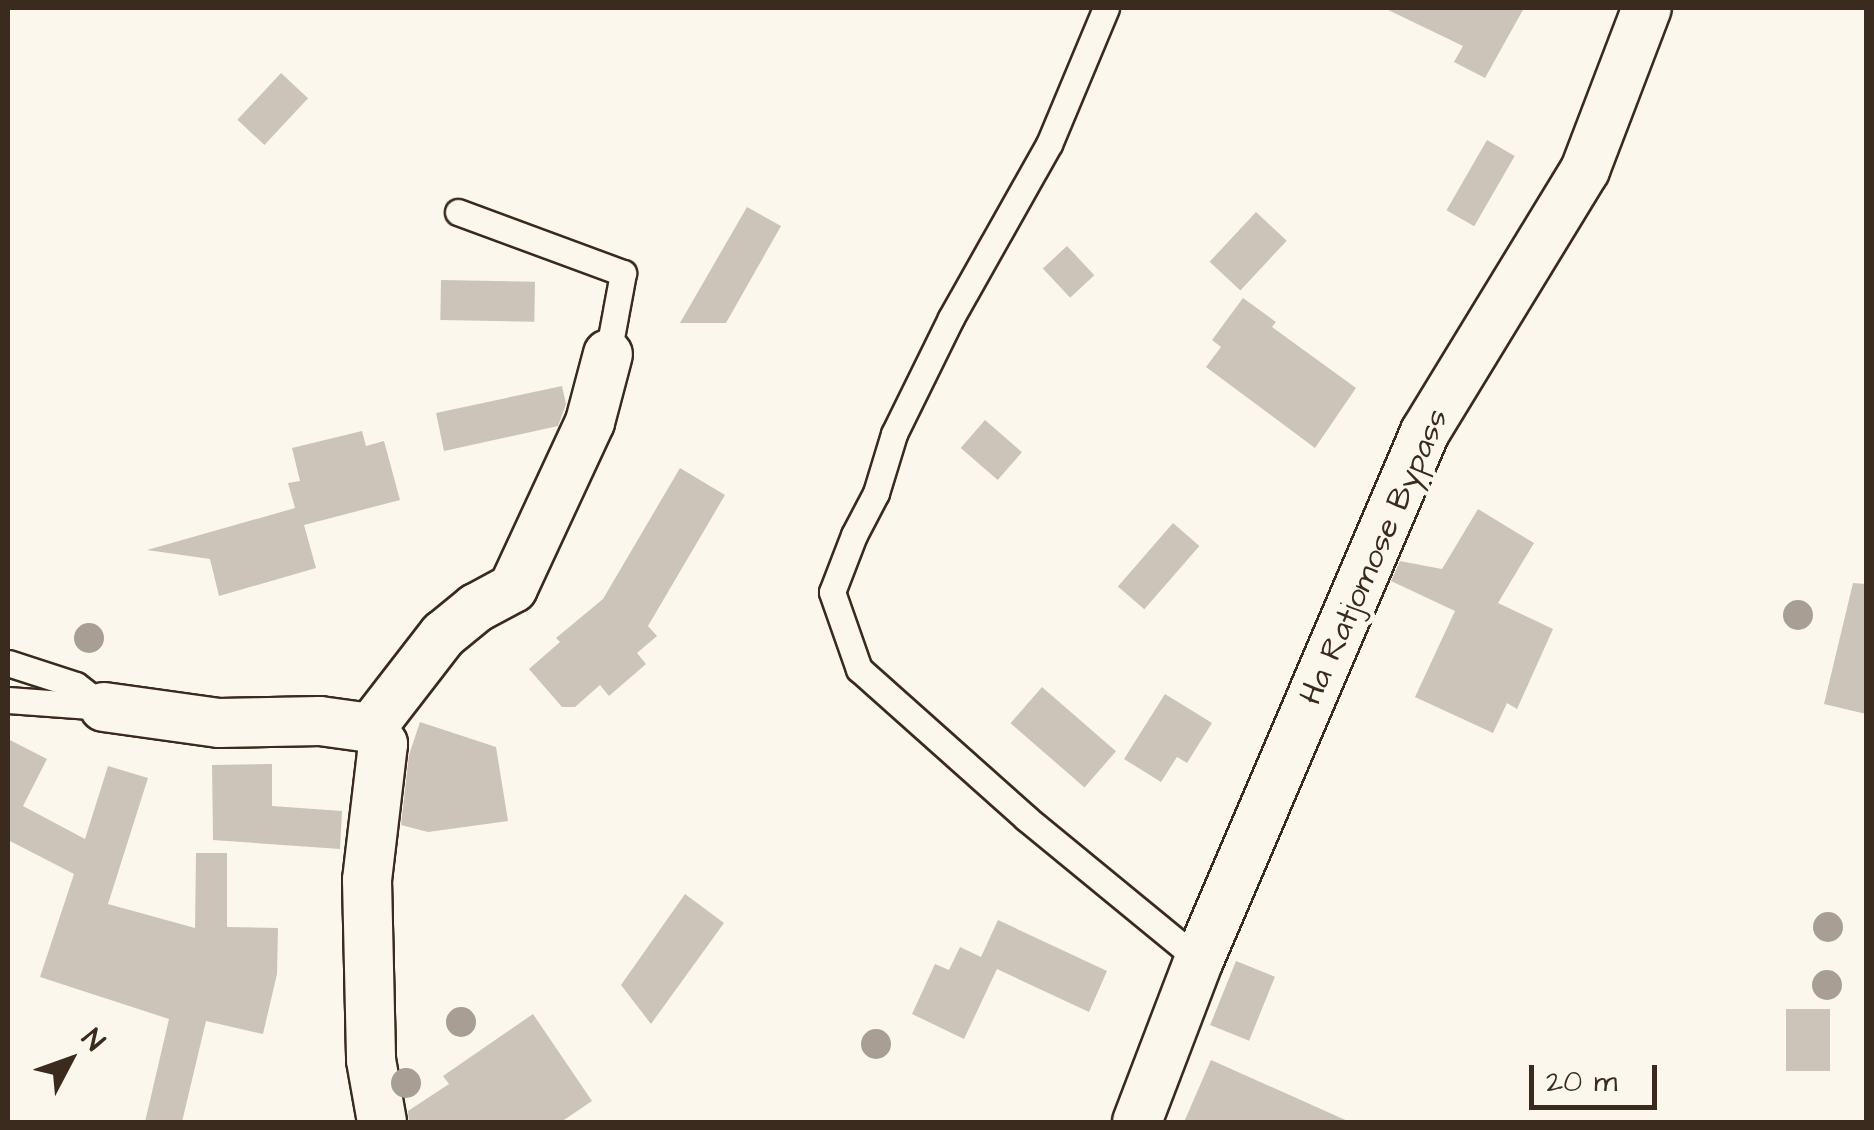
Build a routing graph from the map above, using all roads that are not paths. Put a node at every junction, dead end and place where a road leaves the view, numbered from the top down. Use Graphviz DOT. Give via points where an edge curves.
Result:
graph roads {
  1 [pos="1106,8"];
  2 [pos="1646,8"];
  3 [pos="458,212"];
  4 [pos="608,354"];
  5 [pos="8,664"];
  6 [pos="8,700"];
  7 [pos="104,707"];
  8 [pos="372,728"];
  9 [pos="1199,960"];
  10 [pos="382,1122"];
  11 [pos="1136,1122"];
  1 -- 9 [label="lane" via="1049,144 894,434 832,592 859,668"];
  2 -- 9 [label="street, Ha Ratjomose Bypass" via="1585,170 1425,432"];
  3 -- 4 [label="lane" via="623,273"];
  4 -- 8 [label="street" via="590,422 513,588 443,635"];
  5 -- 7 [label="lane" via="76,685"];
  6 -- 7 [label="lane"];
  7 -- 8 [label="street" via="220,722"];
  8 -- 10 [label="street" via="382,744 367,880 371,1060"];
  9 -- 11 [label="street, Ha Ratjomose Bypass"];
}
